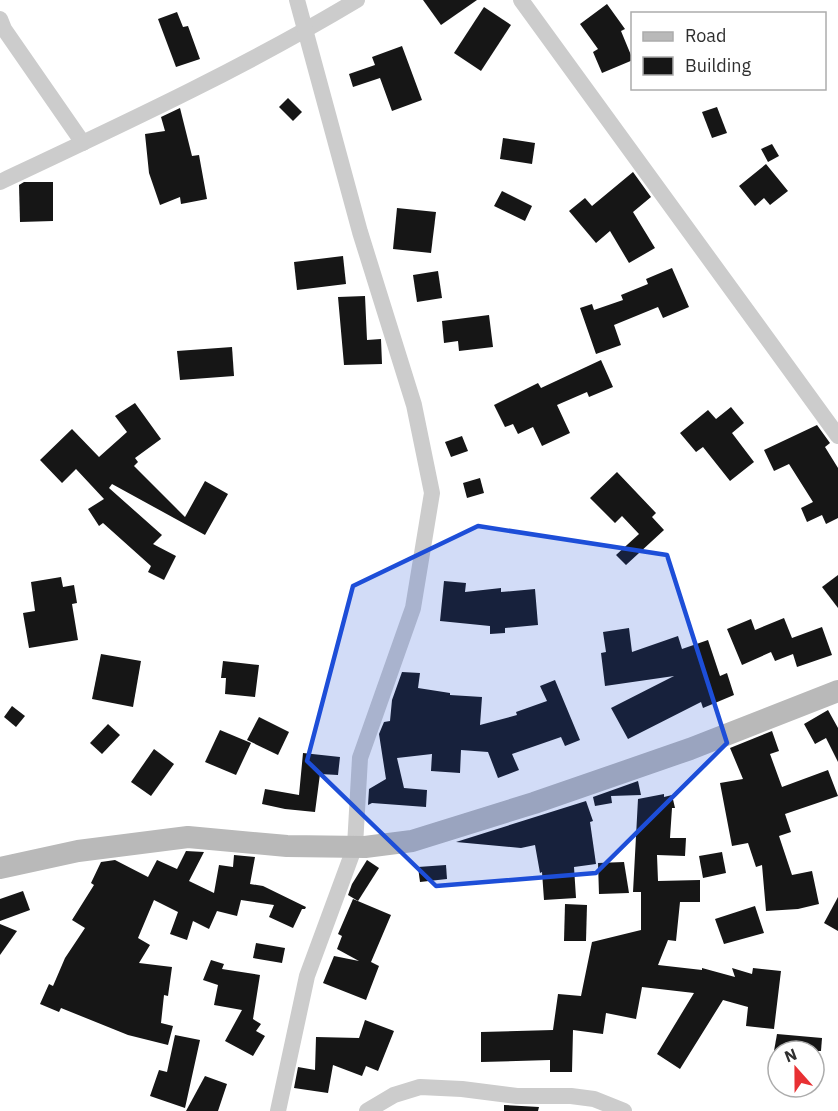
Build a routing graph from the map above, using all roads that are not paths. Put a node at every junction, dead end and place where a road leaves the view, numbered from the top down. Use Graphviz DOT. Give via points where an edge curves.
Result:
graph roads {
  1 [pos="297,0"];
  2 [pos="357,0"];
  3 [pos="521,0"];
  4 [pos="0,19"];
  5 [pos="305,31"];
  6 [pos="83,143"];
  7 [pos="0,182"];
  8 [pos="838,436"];
  9 [pos="838,692"];
  10 [pos="355,846"];
  11 [pos="0,868"];
  12 [pos="278,1111"];
  13 [pos="367,1111"];
  14 [pos="624,1111"];
  1 -- 5 [label="street"];
  2 -- 5 [label="street"];
  3 -- 8 [label="street"];
  4 -- 6 [label="street"];
  5 -- 6 [label="street"];
  5 -- 10 [label="street" via="360,232 414,405 432,493 413,608 360,758"];
  6 -- 7 [label="street"];
  9 -- 10 [label="street" via="534,803 412,841"];
  10 -- 11 [label="street" via="286,846 188,837 78,851"];
  10 -- 12 [label="street" via="307,976"];
  13 -- 14 [label="street" via="393,1095 420,1087 594,1098"];
}
